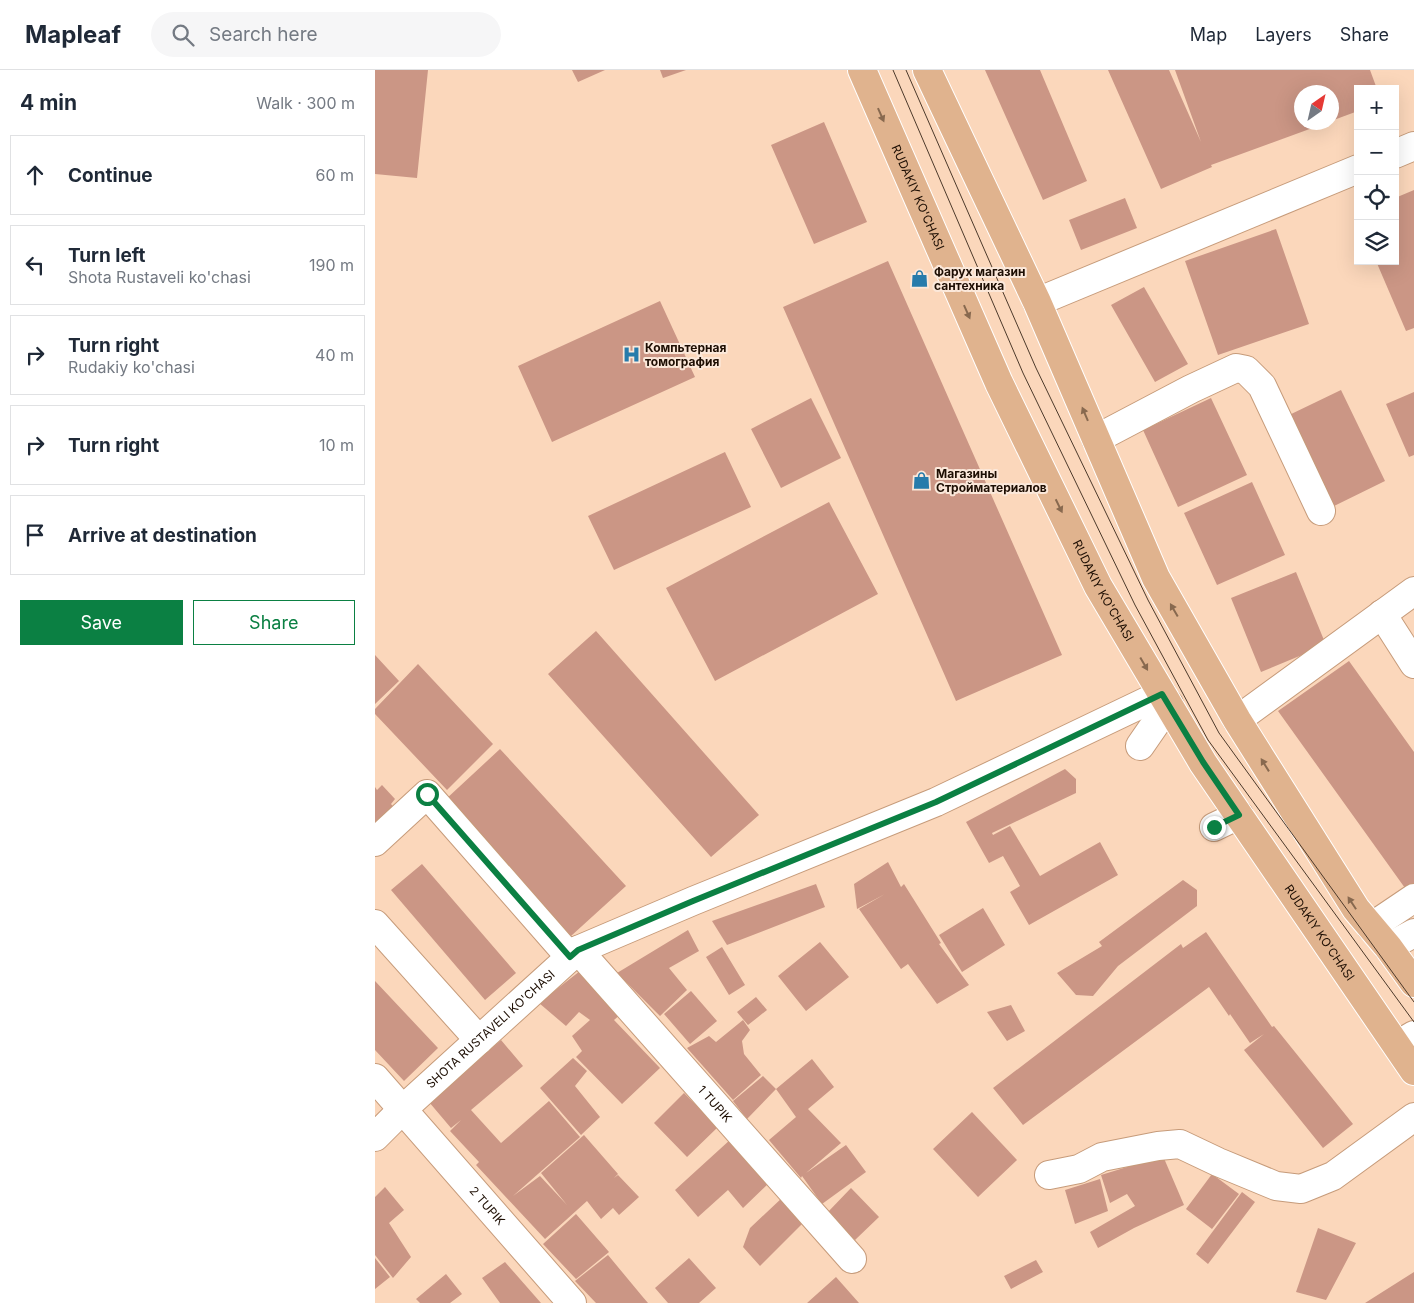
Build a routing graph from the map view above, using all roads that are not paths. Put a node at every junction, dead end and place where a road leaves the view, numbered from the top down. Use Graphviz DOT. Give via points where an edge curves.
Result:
graph roads {
  1 [pos="862,70"];
  2 [pos="927,70"];
  3 [pos="1414,146"];
  4 [pos="1399,152"];
  5 [pos="1354,171"];
  6 [pos="1037,302"];
  7 [pos="1096,439"];
  8 [pos="1321,511"];
  9 [pos="1414,591"];
  10 [pos="1382,614"];
  11 [pos="1414,664"];
  12 [pos="1165,700"];
  13 [pos="1237,720"];
  14 [pos="1140,746"];
  15 [pos="1239,815"];
  16 [pos="1214,827"];
  17 [pos="375,842"];
  18 [pos="1414,898"];
  19 [pos="375,924"];
  20 [pos="1371,927"];
  21 [pos="1414,933"];
  22 [pos="1388,947"];
  23 [pos="574,954"];
  24 [pos="1414,983"];
  25 [pos="479,1040"];
  26 [pos="1410,1055"];
  27 [pos="375,1078"];
  28 [pos="403,1109"];
  29 [pos="1414,1117"];
  30 [pos="375,1136"];
  31 [pos="1049,1175"];
  32 [pos="852,1259"];
  33 [pos="572,1303"];
  1 -- 12 [label="main road, RUDAKIY KO'CHASI, one-way" via="1003,392 1099,586"];
  2 -- 6 [label="main road"];
  3 -- 4 [label="street"];
  5 -- 6 [label="street"];
  7 -- 6 [label="main road, one-way"];
  7 -- 8 [label="street" via="1236,368 1246,370 1262,386"];
  13 -- 7 [label="main road, one-way" via="1156,578"];
  9 -- 10 [label="street"];
  10 -- 11 [label="street"];
  10 -- 13 [label="street"];
  12 -- 14 [label="street"];
  12 -- 15 [label="main road, RUDAKIY KO'CHASI"];
  12 -- 23 [label="street, SHOTA RUSTAVELI KO'CHASI" via="936,802 703,897"];
  20 -- 13 [label="main road, one-way" via="1356,909"];
  15 -- 16 [label="street"];
  15 -- 26 [label="main road, RUDAKIY KO'CHASI"];
  17 -- 23 [label="street, 1 TUPIK" via="427,794"];
  18 -- 20 [label="street"];
  19 -- 25 [label="street"];
  20 -- 22 [label="main road"];
  21 -- 22 [label="street"];
  22 -- 24 [label="main road"];
  23 -- 25 [label="street, SHOTA RUSTAVELI KO'CHASI"];
  23 -- 32 [label="street, 1 TUPIK"];
  25 -- 28 [label="street, SHOTA RUSTAVELI KO'CHASI"];
  27 -- 28 [label="street, 2 TUPIK"];
  28 -- 30 [label="street, SHOTA RUSTAVELI KO'CHASI"];
  28 -- 33 [label="street, 2 TUPIK"];
  29 -- 31 [label="street" via="1333,1176 1301,1189 1276,1186 1180,1144 1102,1157 1079,1168"];
}
